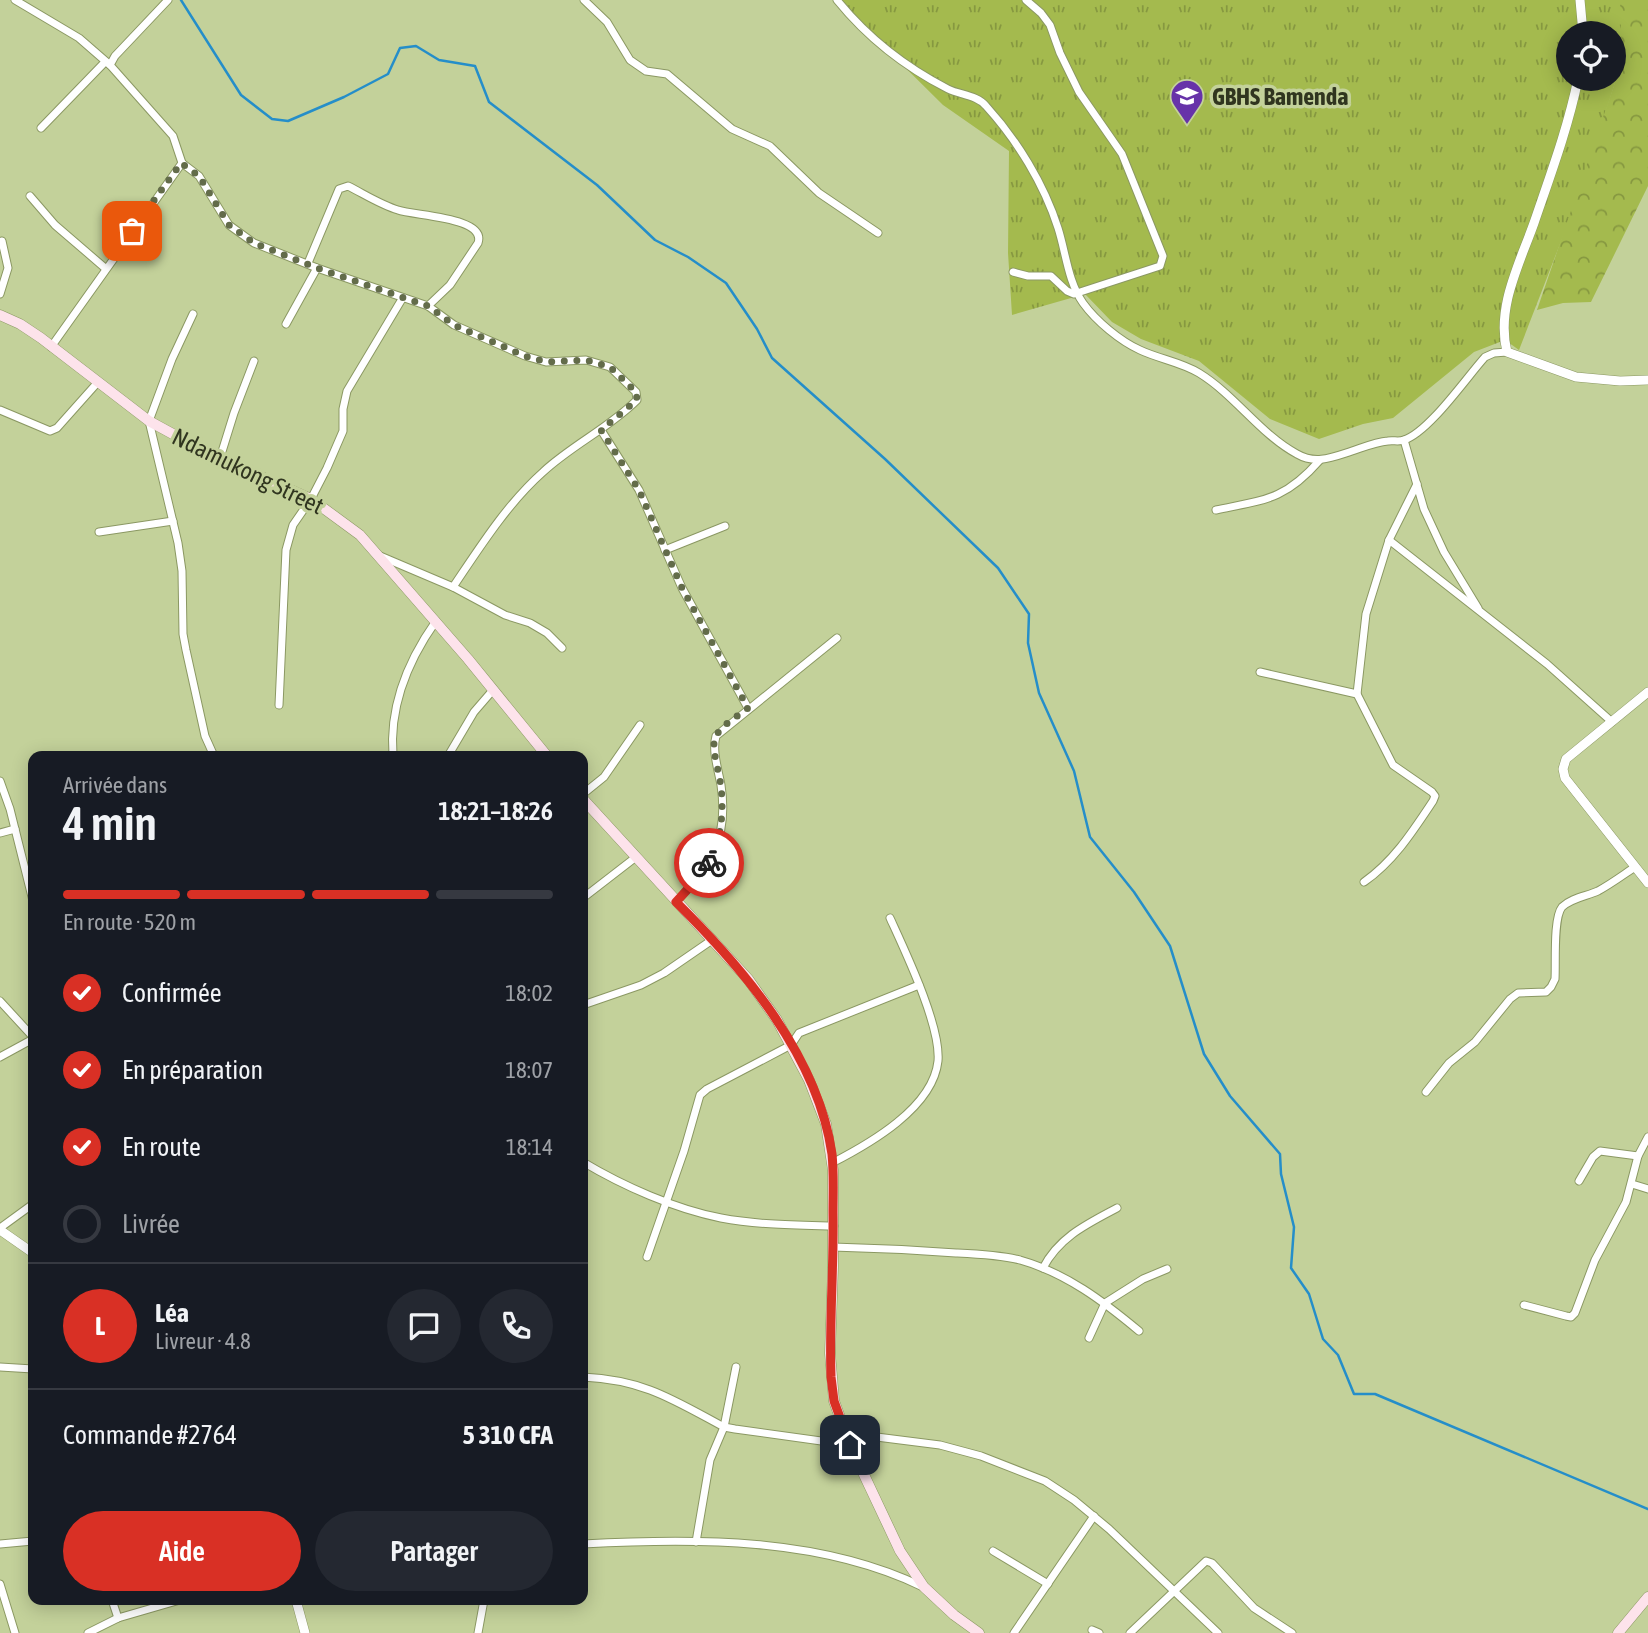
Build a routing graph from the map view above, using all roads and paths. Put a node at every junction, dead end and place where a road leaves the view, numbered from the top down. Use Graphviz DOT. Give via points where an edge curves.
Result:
graph roads {
  1 [pos="15,0"];
  2 [pos="584,0"];
  3 [pos="837,0"];
  4 [pos="1026,0"];
  5 [pos="1580,0"];
  6 [pos="167,1"];
  7 [pos="1582,21"];
  8 [pos="107,63"];
  9 [pos="1575,91"];
  10 [pos="41,128"];
  11 [pos="181,163"];
  12 [pos="30,196"];
  13 [pos="878,233"];
  14 [pos="2,241"];
  15 [pos="308,263"];
  16 [pos="105,268"];
  17 [pos="317,268"];
  18 [pos="1013,272"];
  19 [pos="1077,293"];
  20 [pos="0,294"];
  21 [pos="402,299"];
  22 [pos="428,306"];
  23 [pos="193,314"];
  24 [pos="0,315"];
  25 [pos="286,324"];
  26 [pos="51,347"];
  27 [pos="1507,352"];
  28 [pos="254,361"];
  29 [pos="1648,380"];
  30 [pos="98,382"];
  31 [pos="0,410"];
  32 [pos="149,421"];
  33 [pos="601,430"];
  34 [pos="1404,440"];
  35 [pos="220,458"];
  36 [pos="1319,461"];
  37 [pos="1416,484"];
  38 [pos="311,499"];
  39 [pos="1216,510"];
  40 [pos="173,521"];
  41 [pos="725,526"];
  42 [pos="99,532"];
  43 [pos="1389,540"];
  44 [pos="665,550"];
  45 [pos="379,555"];
  46 [pos="453,587"];
  47 [pos="1481,612"];
  48 [pos="436,621"];
  49 [pos="837,638"];
  50 [pos="562,648"];
  51 [pos="1260,672"];
  52 [pos="494,690"];
  53 [pos="1648,692"];
  54 [pos="1357,694"];
  55 [pos="279,705"];
  56 [pos="748,708"];
  57 [pos="1612,722"];
  58 [pos="640,725"];
  59 [pos="212,751"];
  60 [pos="393,751"];
  61 [pos="451,751"];
  62 [pos="543,751"];
  63 [pos="0,781"];
  64 [pos="588,790"];
  65 [pos="588,804"];
  66 [pos="15,829"];
  67 [pos="0,833"];
  68 [pos="636,857"];
  69 [pos="1635,867"];
  70 [pos="1647,879"];
  71 [pos="28,881"];
  72 [pos="1364,882"];
  73 [pos="588,894"];
  74 [pos="676,902"];
  75 [pos="890,918"];
  76 [pos="712,940"];
  77 [pos="919,985"];
  78 [pos="0,1001"];
  79 [pos="588,1003"];
  80 [pos="28,1032"];
  81 [pos="28,1041"];
  82 [pos="790,1045"];
  83 [pos="0,1057"];
  84 [pos="1426,1092"];
  85 [pos="1648,1137"];
  86 [pos="1638,1156"];
  87 [pos="832,1163"];
  88 [pos="588,1165"];
  89 [pos="1579,1181"];
  90 [pos="1632,1184"];
  91 [pos="1648,1189"];
  92 [pos="666,1200"];
  93 [pos="28,1207"];
  94 [pos="1117,1208"];
  95 [pos="834,1226"];
  96 [pos="0,1229"];
  97 [pos="833,1247"];
  98 [pos="28,1249"];
  99 [pos="646,1257"];
  100 [pos="1043,1268"];
  101 [pos="1167,1269"];
  102 [pos="1105,1303"];
  103 [pos="1524,1305"];
  104 [pos="1139,1331"];
  105 [pos="1089,1338"];
  106 [pos="0,1367"];
  107 [pos="736,1367"];
  108 [pos="28,1369"];
  109 [pos="588,1377"];
  110 [pos="724,1427"];
  111 [pos="845,1433"];
  112 [pos="850,1445"];
  113 [pos="1094,1516"];
  114 [pos="28,1541"];
  115 [pos="696,1542"];
  116 [pos="0,1544"];
  117 [pos="588,1544"];
  118 [pos="993,1551"];
  119 [pos="0,1584"];
  120 [pos="1048,1584"];
  121 [pos="924,1587"];
  122 [pos="1174,1591"];
  123 [pos="1648,1597"];
  124 [pos="114,1605"];
  125 [pos="163,1605"];
  126 [pos="297,1605"];
  127 [pos="483,1605"];
  128 [pos="118,1618"];
  129 [pos="15,1633"];
  130 [pos="88,1633"];
  131 [pos="305,1633"];
  132 [pos="478,1633"];
  133 [pos="979,1633"];
  134 [pos="1014,1633"];
  135 [pos="1130,1633"];
  136 [pos="1218,1633"];
  137 [pos="1292,1633"];
  138 [pos="1618,1633"];
  1 -- 8 [label="street" via="79,38"];
  2 -- 13 [label="street" via="607,22 629,60 646,71 667,75 732,129 770,146 820,193"];
  3 -- 19 [label="street" via="879,45 948,89 986,106 1019,148 1049,205"];
  4 -- 19 [label="street" via="1050,24 1079,92 1122,154 1163,256 1160,266"];
  5 -- 7 [label="street"];
  6 -- 8 [label="street"];
  8 -- 10 [label="street"];
  8 -- 11 [label="street" via="173,136"];
  9 -- 27 [label="street" via="1505,308"];
  11 -- 15 [label="street" via="199,176 229,225 254,243"];
  11 -- 16 [label="street"];
  12 -- 16 [label="street" via="55,225"];
  14 -- 20 [label="street" via="8,268"];
  15 -- 17 [label="street"];
  15 -- 22 [label="street" via="342,186 398,210 471,226 478,231 478,243 450,285"];
  16 -- 26 [label="street"];
  17 -- 21 [label="street"];
  17 -- 25 [label="street"];
  18 -- 19 [label="street" via="1051,276 1067,291"];
  19 -- 36 [label="street" via="1117,335 1140,350 1199,373 1294,453"];
  21 -- 22 [label="street"];
  21 -- 38 [label="street" via="347,391 343,431"];
  22 -- 33 [label="street" via="454,325 525,356 546,362 586,360 610,367 636,392 637,400"];
  23 -- 32 [label="street"];
  24 -- 26 [label="main road, Ndamukong Street"];
  26 -- 30 [label="main road, Ndamukong Street"];
  27 -- 29 [label="street" via="1576,377"];
  27 -- 34 [label="street" via="1485,357 1440,411"];
  28 -- 35 [label="street"];
  30 -- 31 [label="street" via="50,431"];
  30 -- 32 [label="main road, Ndamukong Street"];
  32 -- 35 [label="main road, Ndamukong Street"];
  32 -- 40 [label="street"];
  33 -- 44 [label="street" via="630,474"];
  33 -- 46 [label="street" via="530,484"];
  34 -- 36 [label="street" via="1387,440"];
  34 -- 37 [label="street"];
  35 -- 38 [label="main road, Ndamukong Street"];
  36 -- 39 [label="street" via="1285,492"];
  37 -- 43 [label="street"];
  37 -- 47 [label="street" via="1444,552"];
  38 -- 45 [label="main road, Ndamukong Street"];
  38 -- 55 [label="street" via="293,526 286,550"];
  40 -- 42 [label="street"];
  40 -- 59 [label="street" via="182,571 185,642"];
  41 -- 44 [label="street"];
  43 -- 47 [label="street"];
  43 -- 54 [label="street" via="1366,614"];
  44 -- 56 [label="street"];
  45 -- 46 [label="street"];
  45 -- 48 [label="main road, Ndamukong Street"];
  46 -- 50 [label="street" via="540,628"];
  47 -- 57 [label="street"];
  48 -- 52 [label="main road, Ndamukong Street"];
  48 -- 60 [label="street" via="415,655 399,695"];
  49 -- 56 [label="street"];
  51 -- 54 [label="street"];
  52 -- 61 [label="street" via="474,712"];
  52 -- 62 [label="main road, Ndamukong Street"];
  53 -- 57 [label="street"];
  54 -- 72 [label="street" via="1393,765 1435,796 1401,848"];
  56 -- 74 [label="street" via="716,736 722,798 719,839 708,866"];
  57 -- 69 [label="street" via="1566,759 1563,769 1565,778"];
  58 -- 64 [label="street" via="604,776"];
  63 -- 66 [label="street"];
  65 -- 68 [label="main road"];
  66 -- 67 [label="street"];
  66 -- 71 [label="street"];
  68 -- 73 [label="street"];
  68 -- 74 [label="main road"];
  69 -- 70 [label="street"];
  69 -- 84 [label="street" via="1561,908 1552,987 1546,992 1518,993 1510,999"];
  74 -- 76 [label="main road"];
  75 -- 77 [label="street"];
  76 -- 79 [label="street" via="641,985"];
  76 -- 82 [label="main road" via="765,1002"];
  77 -- 82 [label="street" via="799,1033"];
  77 -- 87 [label="street" via="937,1050 933,1076 908,1113 860,1149"];
  78 -- 80 [label="street"];
  81 -- 83 [label="street"];
  82 -- 87 [label="main road" via="819,1104"];
  82 -- 92 [label="street" via="700,1095"];
  85 -- 86 [label="street"];
  86 -- 89 [label="street" via="1600,1151"];
  86 -- 90 [label="street"];
  87 -- 95 [label="main road"];
  88 -- 92 [label="street"];
  90 -- 91 [label="street"];
  90 -- 103 [label="street" via="1575,1313 1566,1317"];
  92 -- 95 [label="street" via="722,1218"];
  92 -- 99 [label="street"];
  93 -- 96 [label="street"];
  94 -- 100 [label="street" via="1066,1238"];
  95 -- 97 [label="main road"];
  96 -- 98 [label="street"];
  97 -- 100 [label="street" via="986,1255"];
  97 -- 111 [label="main road" via="831,1377"];
  100 -- 102 [label="street"];
  101 -- 102 [label="street"];
  102 -- 104 [label="street"];
  102 -- 105 [label="street"];
  106 -- 108 [label="street"];
  107 -- 110 [label="street"];
  109 -- 110 [label="street" via="638,1384"];
  110 -- 112 [label="street"];
  110 -- 115 [label="street" via="710,1460"];
  111 -- 112 [label="main road"];
  111 -- 113 [label="street" via="940,1445 981,1456 1045,1481"];
  112 -- 121 [label="main road" via="892,1535"];
  113 -- 120 [label="street"];
  113 -- 122 [label="street"];
  114 -- 116 [label="street"];
  115 -- 117 [label="street"];
  115 -- 121 [label="street" via="826,1555"];
  118 -- 120 [label="street"];
  119 -- 129 [label="street"];
  120 -- 134 [label="street"];
  121 -- 133 [label="main road"];
  122 -- 135 [label="street"];
  122 -- 136 [label="street"];
  122 -- 137 [label="street" via="1201,1564 1212,1563 1254,1608"];
  123 -- 138 [label="main road"];
  124 -- 128 [label="street"];
  125 -- 128 [label="street"];
  126 -- 131 [label="street"];
  127 -- 132 [label="street"];
  128 -- 130 [label="street"];
}
